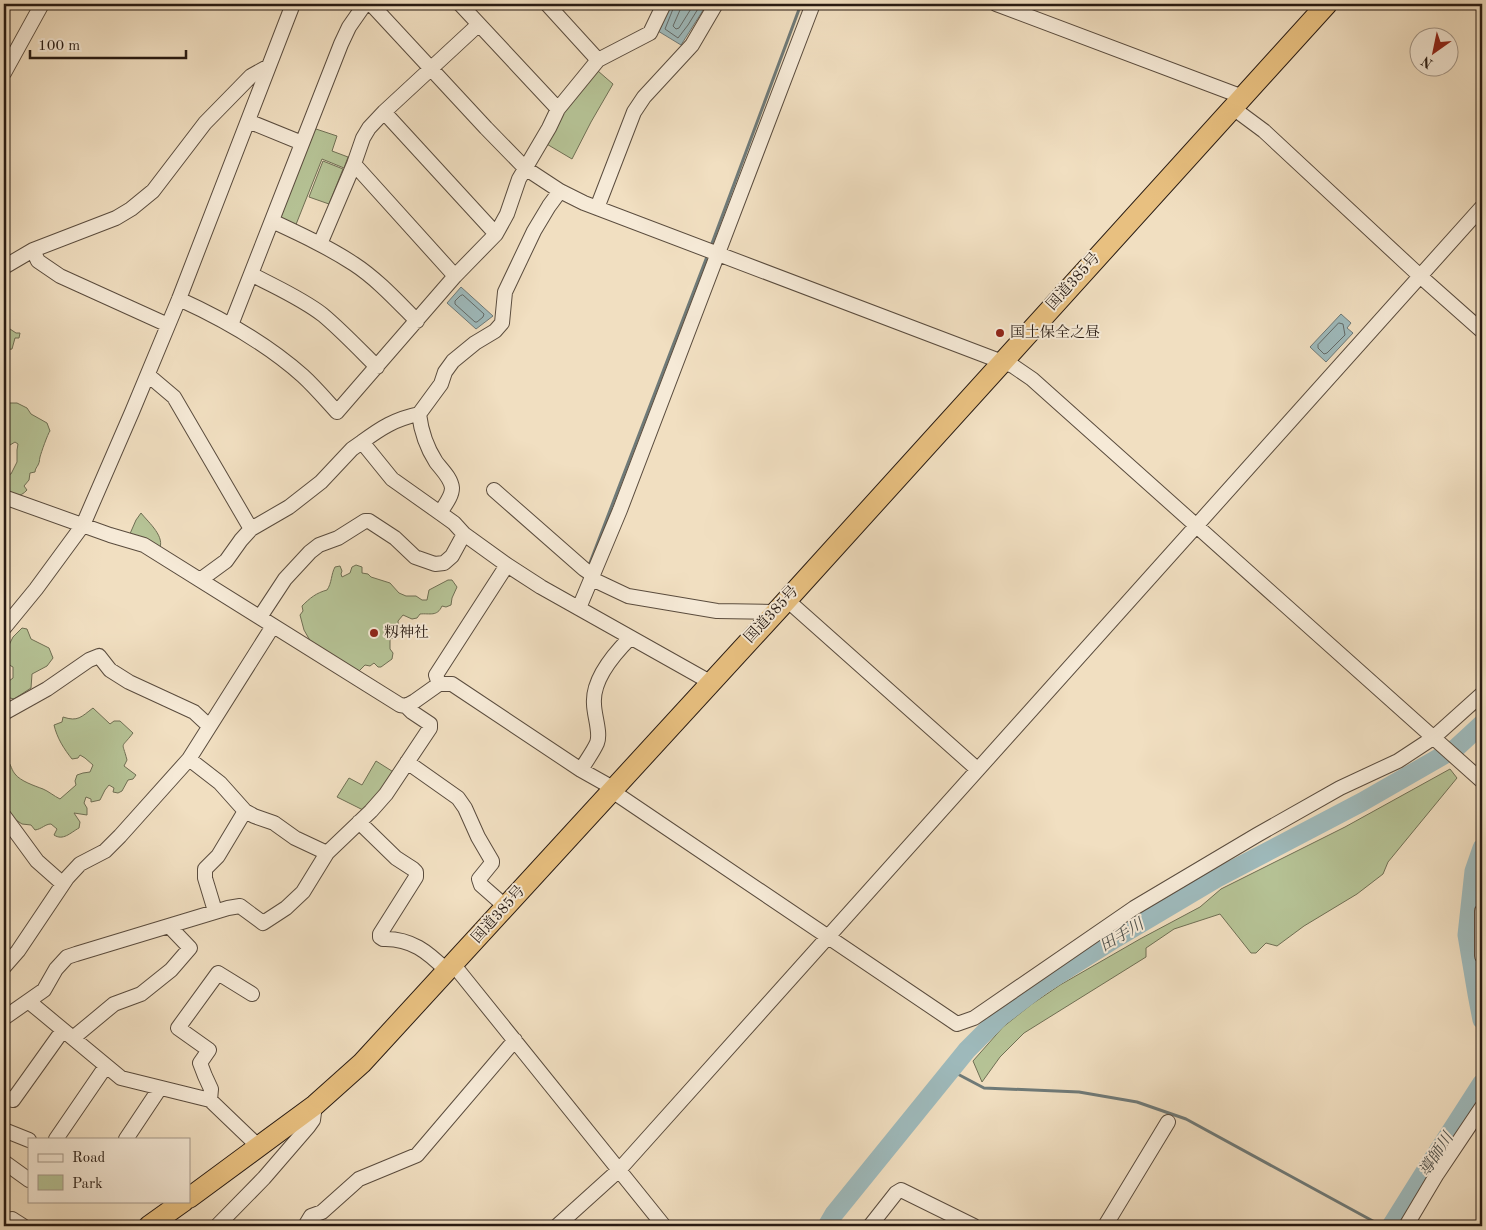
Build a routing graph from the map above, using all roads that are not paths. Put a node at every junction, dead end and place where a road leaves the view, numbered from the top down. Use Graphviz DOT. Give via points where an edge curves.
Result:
graph roads {
  1 [pos="42,4"];
  2 [pos="293,4"];
  3 [pos="365,4"];
  4 [pos="371,4"];
  5 [pos="460,4"];
  6 [pos="547,4"];
  7 [pos="664,4"];
  8 [pos="716,4"];
  9 [pos="813,4"];
  10 [pos="996,4"];
  11 [pos="1327,4"];
  12 [pos="478,25"];
  13 [pos="598,60"];
  14 [pos="269,66"];
  15 [pos="430,68"];
  16 [pos="4,73"];
  17 [pos="1238,102"];
  18 [pos="558,110"];
  19 [pos="384,112"];
  20 [pos="248,121"];
  21 [pos="302,143"];
  22 [pos="354,164"];
  23 [pos="525,168"];
  24 [pos="560,192"];
  25 [pos="1482,207"];
  26 [pos="598,208"];
  27 [pos="272,221"];
  28 [pos="496,234"];
  29 [pos="320,244"];
  30 [pos="33,250"];
  31 [pos="717,254"];
  32 [pos="4,267"];
  33 [pos="251,274"];
  34 [pos="455,276"];
  35 [pos="1420,276"];
  36 [pos="179,299"];
  37 [pos="417,321"];
  38 [pos="168,325"];
  39 [pos="231,325"];
  40 [pos="1482,331"];
  41 [pos="1002,362"];
  42 [pos="377,367"];
  43 [pos="148,375"];
  44 [pos="419,414"];
  45 [pos="362,442"];
  46 [pos="494,490"];
  47 [pos="5,502"];
  48 [pos="440,513"];
  49 [pos="83,525"];
  50 [pos="1197,526"];
  51 [pos="251,529"];
  52 [pos="464,534"];
  53 [pos="507,565"];
  54 [pos="592,577"];
  55 [pos="200,580"];
  56 [pos="780,606"];
  57 [pos="579,608"];
  58 [pos="260,617"];
  59 [pos="273,626"];
  60 [pos="4,628"];
  61 [pos="630,638"];
  62 [pos="710,682"];
  63 [pos="439,684"];
  64 [pos="1482,694"];
  65 [pos="406,706"];
  66 [pos="4,713"];
  67 [pos="210,726"];
  68 [pos="1433,738"];
  69 [pos="189,758"];
  70 [pos="407,762"];
  71 [pos="978,769"];
  72 [pos="581,770"];
  73 [pos="1482,781"];
  74 [pos="613,788"];
  75 [pos="245,811"];
  76 [pos="4,816"];
  77 [pos="359,822"];
  78 [pos="327,853"];
  79 [pos="63,884"];
  80 [pos="506,907"];
  81 [pos="215,911"];
  82 [pos="1482,911"];
  83 [pos="169,926"];
  84 [pos="828,936"];
  85 [pos="1482,956"];
  86 [pos="4,967"];
  87 [pos="450,967"];
  88 [pos="252,994"];
  89 [pos="30,1000"];
  90 [pos="4,1018"];
  91 [pos="68,1034"];
  92 [pos="515,1040"];
  93 [pos="106,1066"];
  94 [pos="160,1088"];
  95 [pos="4,1097"];
  96 [pos="210,1100"];
  97 [pos="315,1105"];
  98 [pos="1482,1108"];
  99 [pos="1168,1122"];
  100 [pos="4,1130"];
  101 [pos="57,1138"];
  102 [pos="127,1138"];
  103 [pos="28,1140"];
  104 [pos="259,1147"];
  105 [pos="4,1162"];
  106 [pos="619,1170"];
  107 [pos="28,1179"];
  108 [pos="190,1194"];
  109 [pos="179,1202"];
  110 [pos="149,1226"];
  111 [pos="217,1226"];
  112 [pos="304,1226"];
  113 [pos="557,1226"];
  114 [pos="664,1226"];
  115 [pos="870,1226"];
  116 [pos="974,1226"];
  117 [pos="1106,1226"];
  118 [pos="1406,1226"];
  1 -- 16 [label="street"];
  2 -- 14 [label="street"];
  3 -- 21 [label="street" via="349,26"];
  4 -- 15 [label="street"];
  5 -- 12 [label="street"];
  6 -- 13 [label="street"];
  7 -- 13 [label="street" via="650,33"];
  8 -- 26 [label="street" via="692,45 634,112"];
  9 -- 31 [label="street"];
  10 -- 17 [label="street"];
  11 -- 17 [label="highway, 国道385号"];
  12 -- 15 [label="street"];
  12 -- 18 [label="street"];
  13 -- 18 [label="street"];
  14 -- 20 [label="street"];
  14 -- 30 [label="street" via="251,76 211,117 153,191 131,209 116,218"];
  15 -- 19 [label="street"];
  15 -- 23 [label="street"];
  17 -- 35 [label="street" via="1264,131"];
  17 -- 41 [label="highway, 国道385号"];
  18 -- 23 [label="street"];
  19 -- 22 [label="street" via="363,138"];
  19 -- 28 [label="street"];
  20 -- 21 [label="street"];
  20 -- 36 [label="street"];
  21 -- 27 [label="street"];
  22 -- 29 [label="street"];
  22 -- 34 [label="street"];
  23 -- 24 [label="street"];
  23 -- 28 [label="street"];
  24 -- 26 [label="street"];
  24 -- 44 [label="street" via="534,231 505,292 502,323 453,361"];
  25 -- 35 [label="street"];
  26 -- 31 [label="street"];
  27 -- 29 [label="street"];
  27 -- 33 [label="street"];
  28 -- 34 [label="street"];
  29 -- 37 [label="street" via="355,264"];
  30 -- 32 [label="street"];
  30 -- 38 [label="street" via="38,261 60,276"];
  31 -- 41 [label="street"];
  31 -- 54 [label="street"];
  33 -- 39 [label="street"];
  33 -- 42 [label="street" via="321,314"];
  34 -- 37 [label="street"];
  35 -- 40 [label="street"];
  35 -- 50 [label="street"];
  36 -- 38 [label="street"];
  36 -- 39 [label="street"];
  37 -- 42 [label="street"];
  38 -- 43 [label="street"];
  39 -- 42 [label="street" via="303,376 337,412"];
  41 -- 50 [label="street" via="1032,379"];
  41 -- 56 [label="highway, 国道385号"];
  43 -- 49 [label="street"];
  43 -- 51 [label="street" via="174,397"];
  44 -- 45 [label="street" via="384,426"];
  44 -- 48 [label="street" via="429,447 452,488 451,496"];
  45 -- 48 [label="street" via="392,478"];
  45 -- 51 [label="street" via="352,448 321,482 289,507"];
  46 -- 54 [label="street"];
  47 -- 49 [label="street"];
  48 -- 52 [label="street"];
  49 -- 55 [label="street" via="144,545"];
  49 -- 60 [label="street"];
  50 -- 68 [label="street"];
  50 -- 71 [label="street"];
  51 -- 55 [label="street" via="226,561"];
  52 -- 53 [label="street"];
  52 -- 58 [label="street" via="448,559 435,564 415,557 395,538 364,521 310,552 285,579"];
  53 -- 57 [label="street"];
  53 -- 63 [label="street" via="436,675"];
  54 -- 56 [label="street" via="628,596 718,610"];
  54 -- 57 [label="street"];
  55 -- 58 [label="street"];
  56 -- 62 [label="highway, 国道385号"];
  56 -- 71 [label="street"];
  57 -- 61 [label="street"];
  58 -- 59 [label="street"];
  59 -- 65 [label="street"];
  59 -- 67 [label="street"];
  61 -- 62 [label="street"];
  61 -- 72 [label="street" via="605,667 598,683 594,704 598,741"];
  62 -- 74 [label="highway, 国道385号"];
  63 -- 65 [label="street"];
  63 -- 72 [label="street" via="452,684"];
  64 -- 68 [label="street"];
  65 -- 70 [label="street" via="430,724"];
  66 -- 67 [label="street" via="99,656 110,670 129,682 194,712"];
  67 -- 69 [label="street"];
  68 -- 73 [label="street"];
  68 -- 84 [label="street" via="1398,761 1340,788 1257,834 1134,908 974,1018 956,1024"];
  69 -- 75 [label="street" via="220,782"];
  69 -- 79 [label="street" via="106,851 80,864"];
  70 -- 77 [label="street" via="386,794"];
  70 -- 80 [label="street" via="458,798 465,808 492,861 479,880 481,885"];
  71 -- 84 [label="street"];
  72 -- 74 [label="street"];
  74 -- 80 [label="highway, 国道385号"];
  74 -- 84 [label="street" via="618,795"];
  75 -- 78 [label="street" via="274,823"];
  75 -- 81 [label="street" via="218,856 205,869"];
  76 -- 79 [label="street" via="37,861"];
  77 -- 78 [label="street"];
  77 -- 87 [label="street" via="396,858 416,872 380,937 416,945"];
  78 -- 81 [label="street" via="304,892 263,923 240,906"];
  79 -- 86 [label="street"];
  80 -- 87 [label="highway, 国道385号"];
  81 -- 83 [label="street"];
  82 -- 85 [label="street"];
  83 -- 89 [label="street" via="67,958 56,969 44,990"];
  83 -- 91 [label="street" via="190,948 171,970 141,994 114,1004"];
  84 -- 106 [label="street"];
  87 -- 92 [label="street"];
  87 -- 97 [label="highway, 国道385号" via="362,1063"];
  88 -- 96 [label="street" via="218,973 178,1028 210,1050 200,1063 212,1089"];
  89 -- 90 [label="street"];
  89 -- 91 [label="street"];
  91 -- 93 [label="street"];
  91 -- 95 [label="street" via="13,1100"];
  92 -- 106 [label="street"];
  92 -- 112 [label="street" via="417,1155 359,1179 322,1212 311,1216"];
  93 -- 94 [label="street" via="121,1078"];
  93 -- 101 [label="street"];
  94 -- 96 [label="street"];
  94 -- 102 [label="street"];
  96 -- 104 [label="street"];
  97 -- 104 [label="highway, 国道385号"];
  97 -- 111 [label="street" via="308,1127"];
  98 -- 118 [label="street" via="1436,1174"];
  99 -- 117 [label="street"];
  100 -- 103 [label="street"];
  104 -- 108 [label="highway, 国道385号"];
  105 -- 107 [label="street"];
  106 -- 113 [label="street"];
  106 -- 114 [label="street"];
  109 -- 110 [label="highway, 国道385号"];
  115 -- 116 [label="street" via="901,1190"];
}
